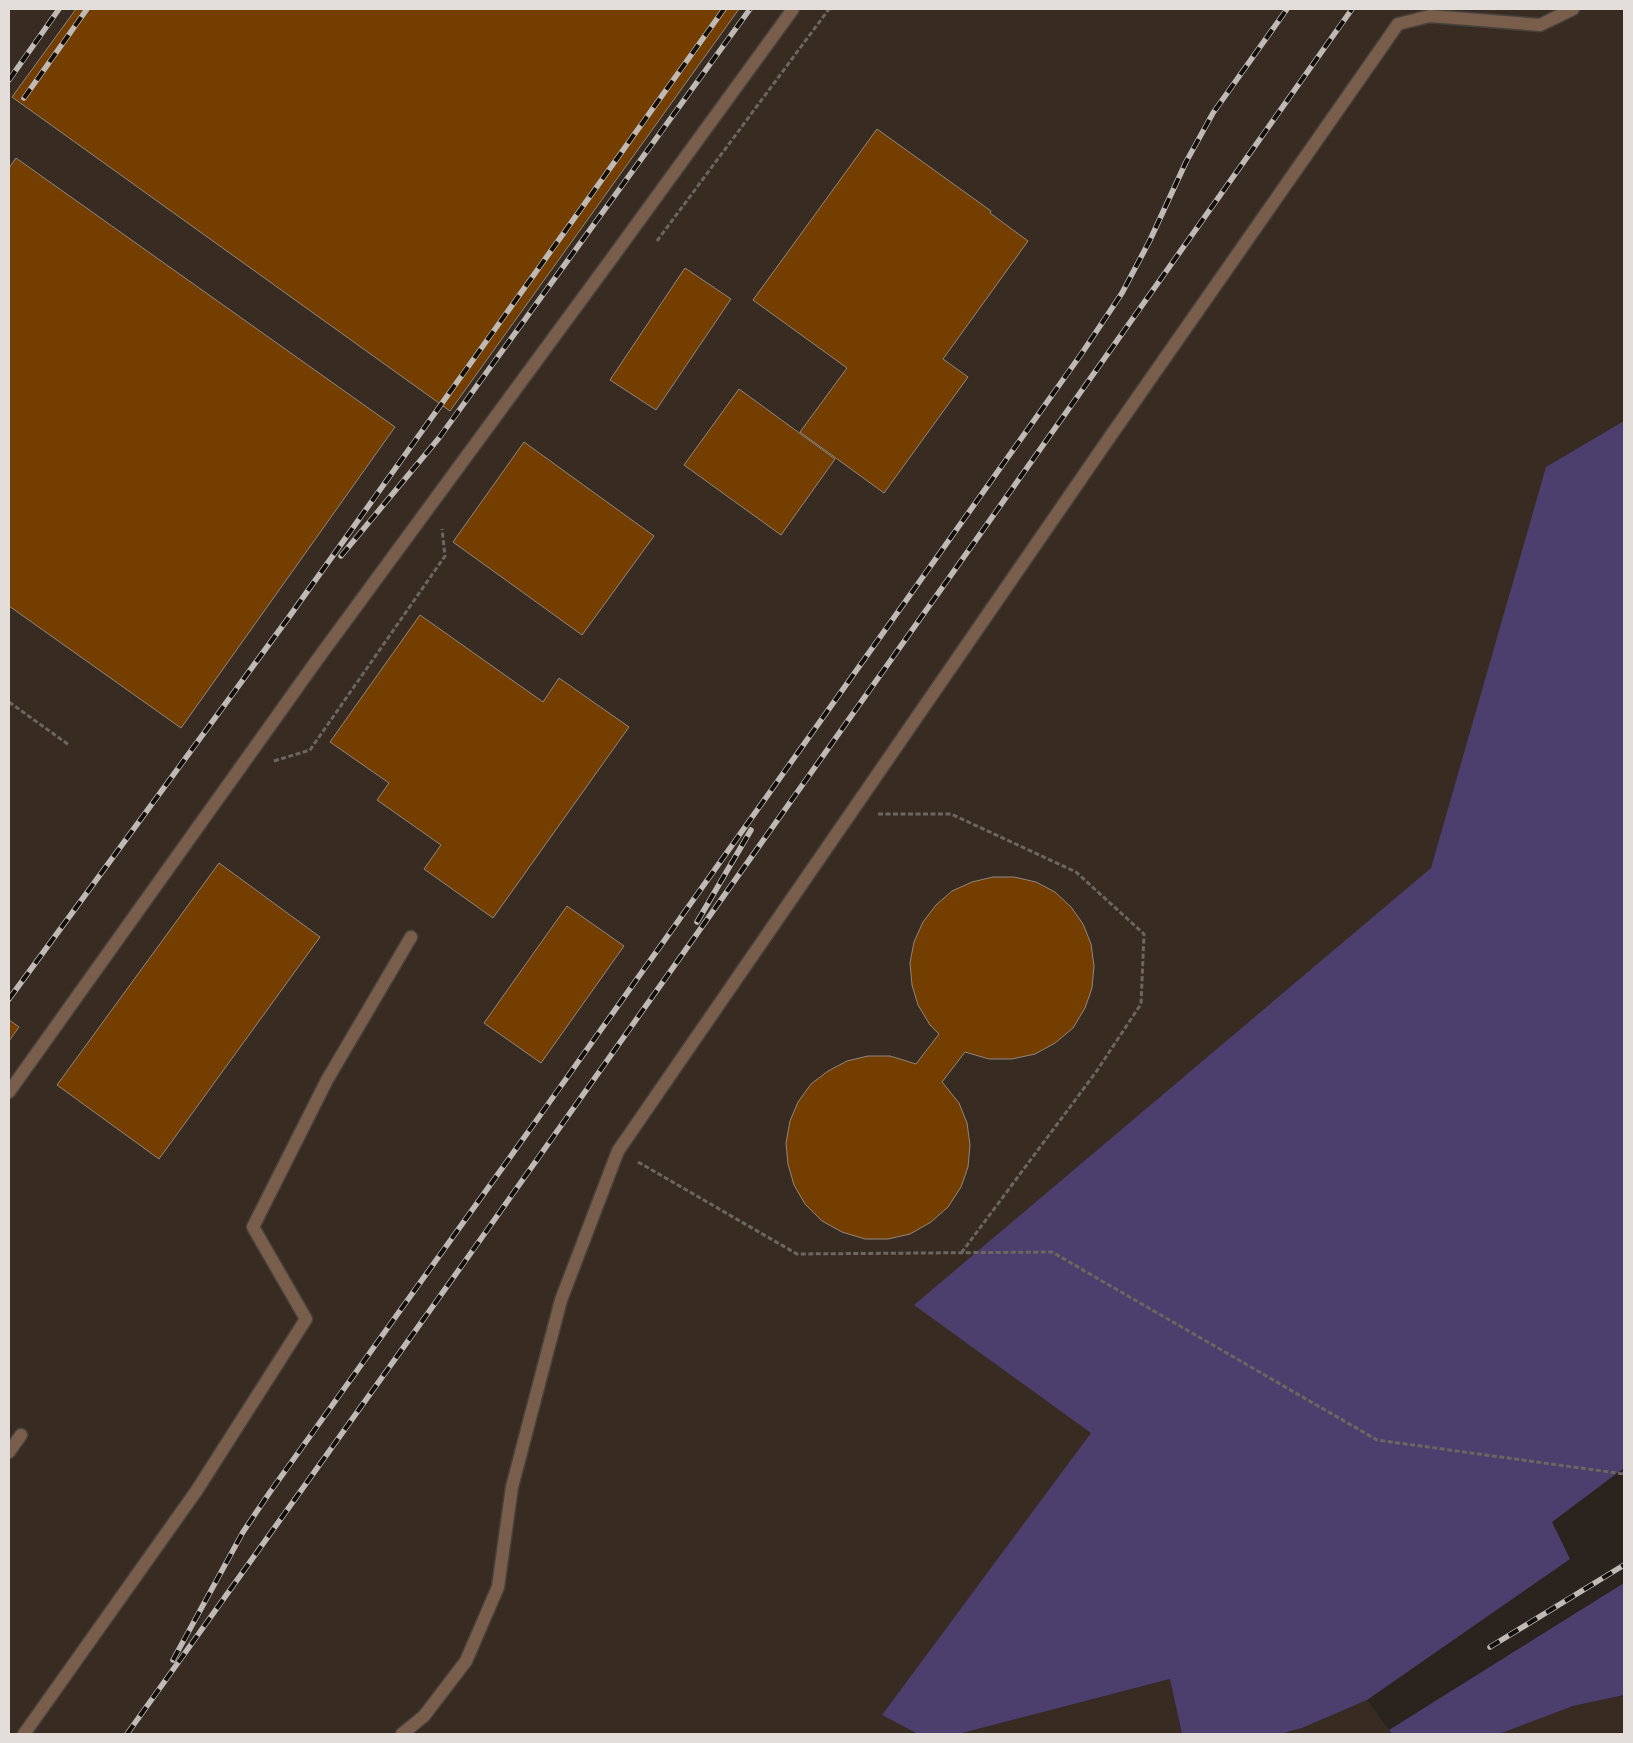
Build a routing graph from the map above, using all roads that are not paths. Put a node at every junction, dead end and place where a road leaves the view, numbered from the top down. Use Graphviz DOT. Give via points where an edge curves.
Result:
graph roads {
  1 [pos="793,9"];
  2 [pos="1572,9"];
  3 [pos="411,937"];
  4 [pos="9,1092"];
  5 [pos="21,1435"];
  6 [pos="9,1452"];
  7 [pos="24,1734"];
  8 [pos="402,1734"];
  1 -- 4 [label="lane" via="311,668"];
  2 -- 8 [label="lane" via="1540,25 1430,16 1398,24 618,1151 560,1300 512,1488 498,1587 466,1661 424,1716"];
  3 -- 7 [label="lane" via="327,1080 253,1227 306,1320 197,1490"];
  5 -- 6 [label="lane"];
}
